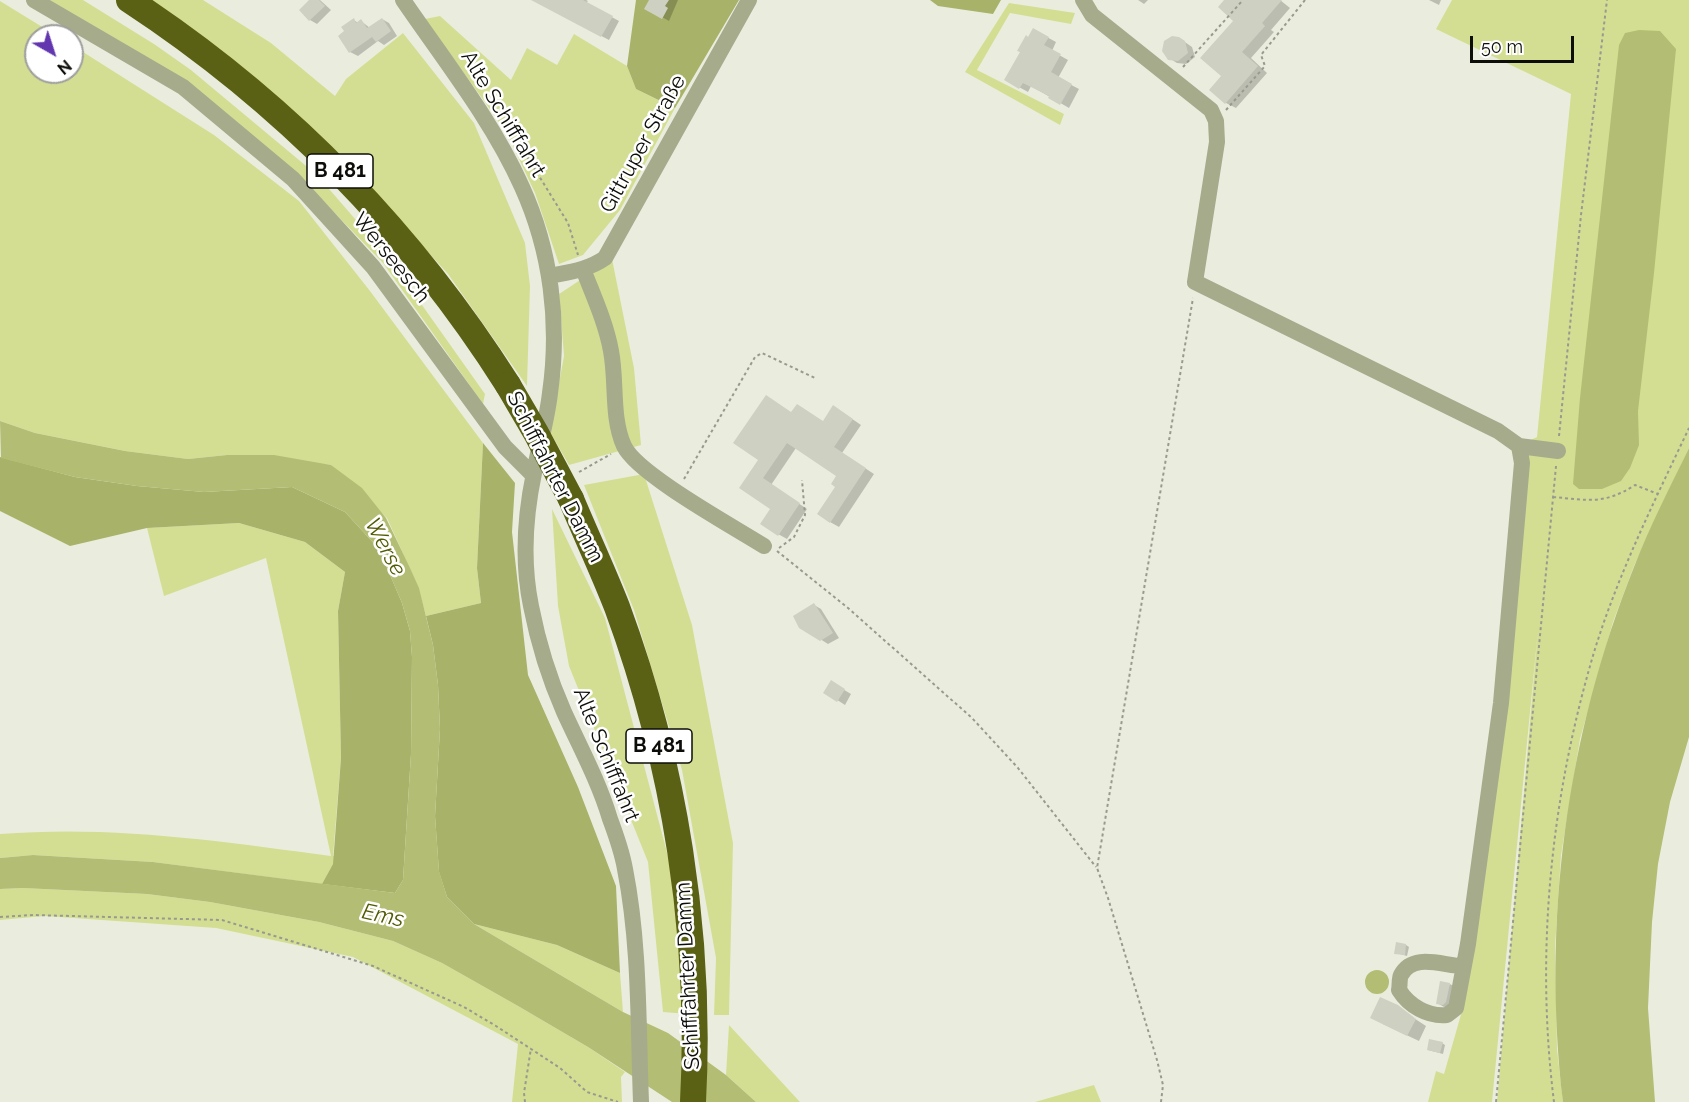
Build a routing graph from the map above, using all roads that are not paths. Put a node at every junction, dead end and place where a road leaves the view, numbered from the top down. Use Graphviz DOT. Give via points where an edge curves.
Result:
graph roads {
  1 [pos="34,0"];
  2 [pos="129,0"];
  3 [pos="403,0"];
  4 [pos="748,0"];
  5 [pos="1083,0"];
  6 [pos="583,269"];
  7 [pos="549,276"];
  8 [pos="1520,446"];
  9 [pos="1558,451"];
  10 [pos="533,475"];
  11 [pos="764,546"];
  12 [pos="1463,966"];
  13 [pos="641,1102"];
  14 [pos="693,1102"];
  1 -- 10 [label="street, Werseesch" via="183,87 293,179 374,267 505,447"];
  2 -- 14 [label="highway, Schifffahrter Damm / B 481, bridge" via="220,64 357,189 465,321 508,385 571,499 634,656 669,786 686,898 693,1006"];
  3 -- 7 [label="street, Alte Schifffahrt" via="507,156 532,213"];
  4 -- 6 [label="street, Gittruper Straße" via="605,258"];
  5 -- 8 [label="street" via="1092,15 1211,110 1216,121 1218,132 1196,282 1498,431"];
  6 -- 7 [label="street, Gittruper Straße"];
  6 -- 11 [label="street" via="611,350 624,447 642,467 674,490"];
  7 -- 10 [label="street, Alte Schifffahrt" via="553,376"];
  8 -- 9 [label="street"];
  8 -- 12 [label="street" via="1522,463 1501,703"];
  10 -- 13 [label="street, Alte Schifffahrt" via="526,542 530,603 549,674 591,767 625,866 636,963"];
}
